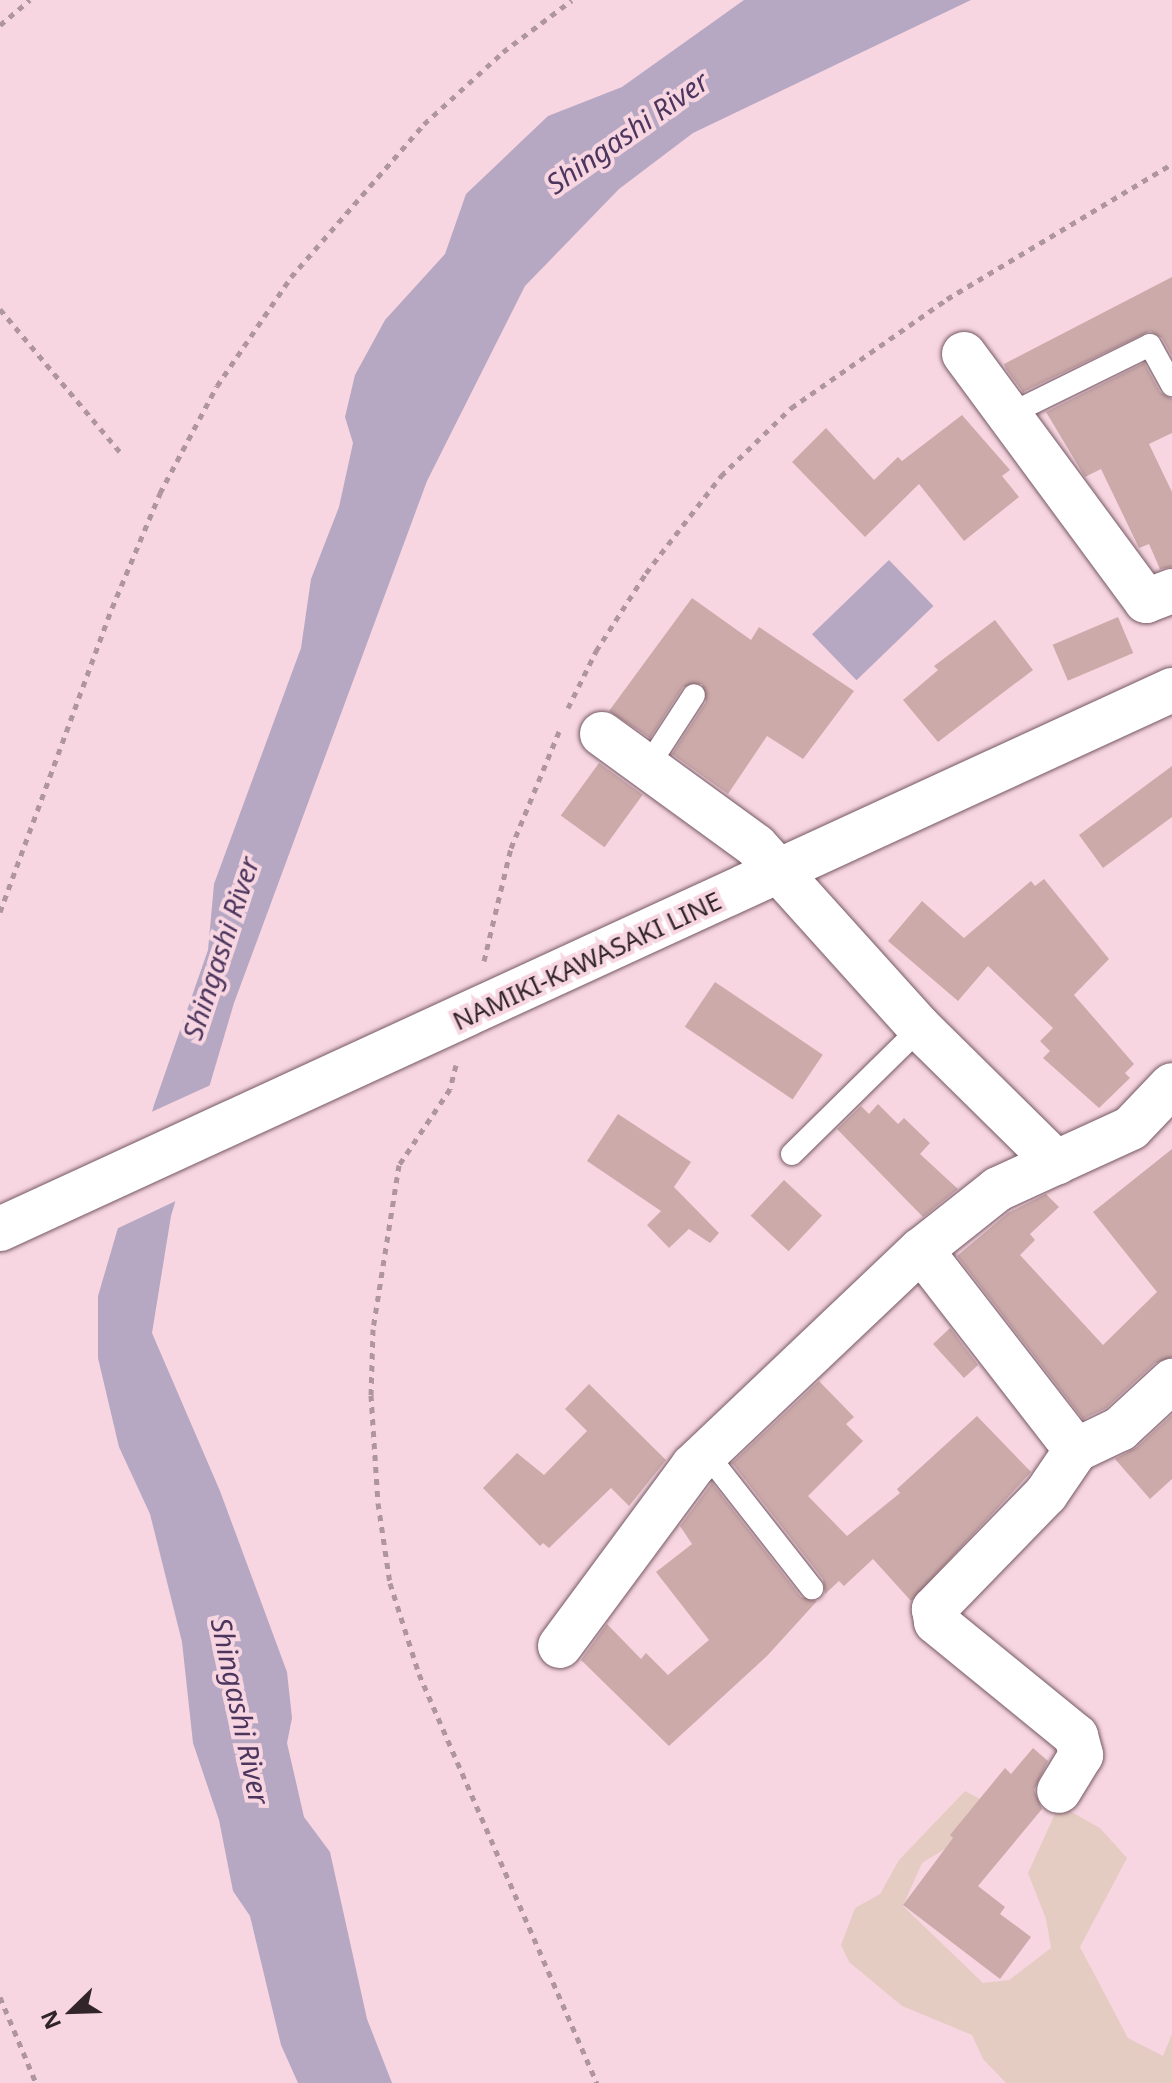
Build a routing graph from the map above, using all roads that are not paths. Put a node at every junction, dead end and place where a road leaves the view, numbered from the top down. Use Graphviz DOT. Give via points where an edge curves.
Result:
graph roads {
  1 [pos="964,354"];
  2 [pos="1172,385"];
  3 [pos="1008,415"];
  4 [pos="1172,591"];
  5 [pos="1172,690"];
  6 [pos="694,695"];
  7 [pos="602,734"];
  8 [pos="646,769"];
  9 [pos="780,870"];
  10 [pos="920,1028"];
  11 [pos="1172,1085"];
  12 [pos="792,1154"];
  13 [pos="1057,1163"];
  14 [pos="0,1229"];
  15 [pos="921,1250"];
  16 [pos="1172,1381"];
  17 [pos="1076,1450"];
  18 [pos="706,1453"];
  19 [pos="812,1588"];
  20 [pos="560,1646"];
  21 [pos="1059,1791"];
  1 -- 3 [label="street"];
  2 -- 3 [label="lane" via="1150,345"];
  3 -- 4 [label="street" via="1146,601"];
  5 -- 9 [label="street, NAMIKI-KAWASAKI LINE"];
  6 -- 8 [label="lane"];
  7 -- 8 [label="street"];
  8 -- 9 [label="street" via="756,846"];
  9 -- 10 [label="street"];
  9 -- 14 [label="street, NAMIKI-KAWASAKI LINE" via="447,1045"];
  10 -- 12 [label="lane"];
  10 -- 13 [label="street"];
  11 -- 13 [label="street" via="1131,1128"];
  13 -- 15 [label="street" via="998,1189"];
  15 -- 17 [label="street"];
  15 -- 18 [label="street"];
  16 -- 17 [label="street" via="1120,1429"];
  17 -- 21 [label="street" via="1046,1494 934,1609 936,1622 1076,1736 1081,1755"];
  18 -- 19 [label="lane"];
  18 -- 20 [label="street"];
}
